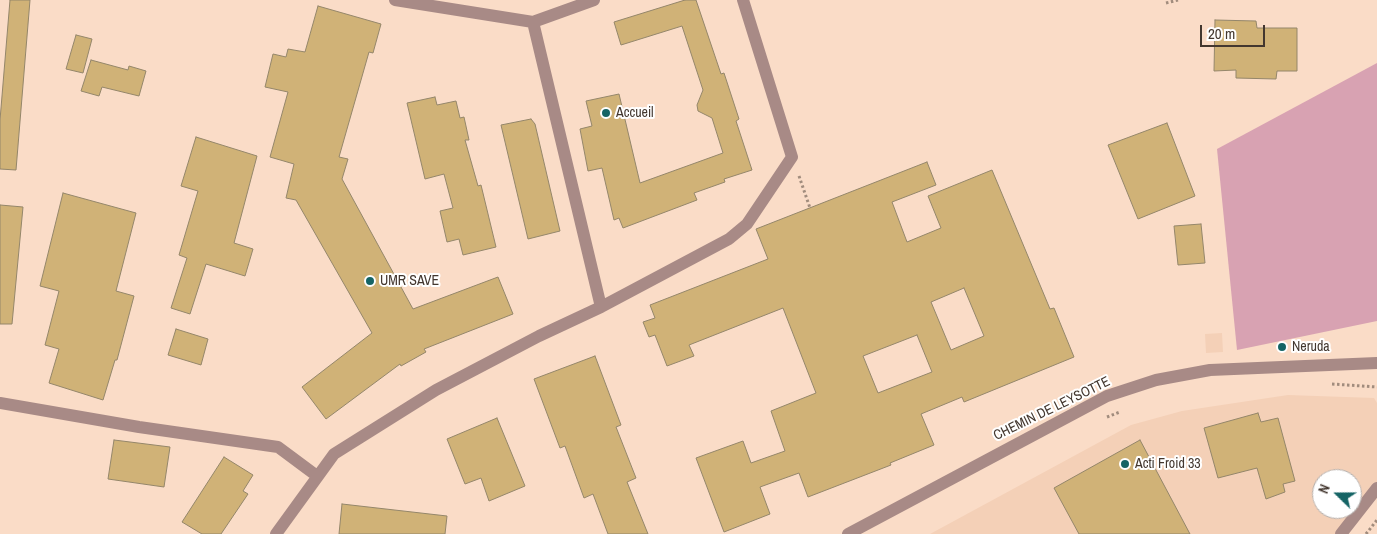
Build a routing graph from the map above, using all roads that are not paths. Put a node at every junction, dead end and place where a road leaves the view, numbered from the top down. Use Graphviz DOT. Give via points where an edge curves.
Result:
graph roads {
  1 [pos="394,0"];
  2 [pos="594,0"];
  3 [pos="744,0"];
  4 [pos="533,22"];
  5 [pos="602,307"];
  6 [pos="1377,363"];
  7 [pos="0,403"];
  8 [pos="317,476"];
  9 [pos="1377,488"];
  10 [pos="276,534"];
  11 [pos="848,534"];
  12 [pos="1341,534"];
  1 -- 4 [label="street"];
  2 -- 4 [label="street"];
  3 -- 5 [label="street" via="792,157 747,224 729,239"];
  4 -- 5 [label="street"];
  5 -- 8 [label="street" via="436,390 334,454"];
  6 -- 11 [label="street, CHEMIN DE LEYSOTTE" via="1210,370 1156,380 1106,396"];
  7 -- 8 [label="street" via="278,447"];
  8 -- 10 [label="street"];
  9 -- 12 [label="street"];
}
